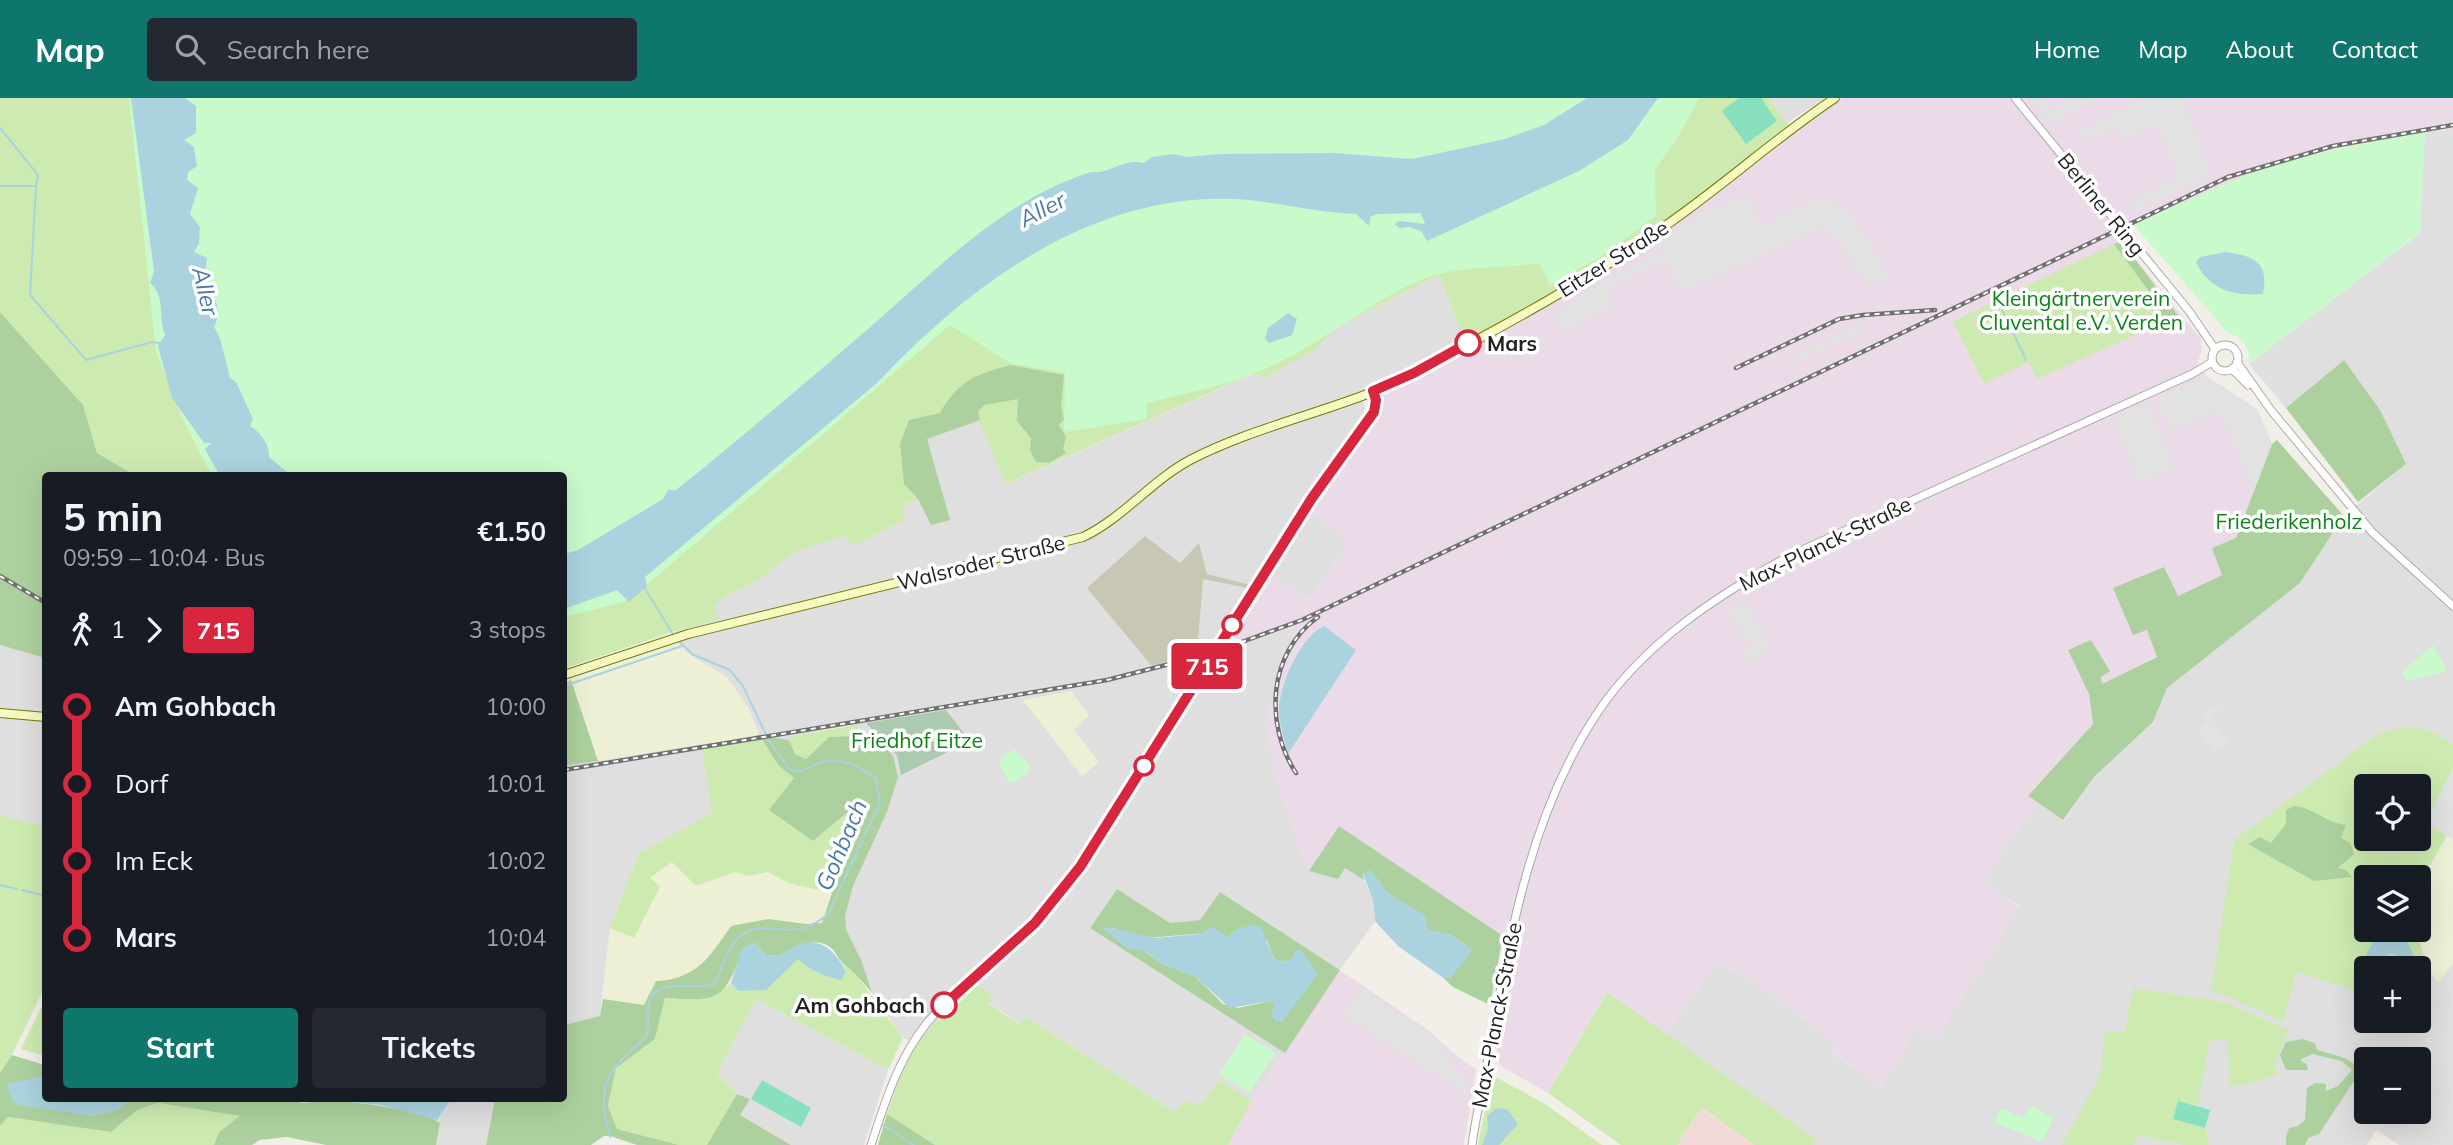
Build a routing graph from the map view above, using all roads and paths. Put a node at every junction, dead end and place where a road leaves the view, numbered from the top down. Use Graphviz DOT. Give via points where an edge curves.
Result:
graph roads {
  1 [pos="1835,98"];
  2 [pos="2015,98"];
  3 [pos="2219,347"];
  4 [pos="2214,365"];
  5 [pos="2234,366"];
  6 [pos="1373,391"];
  7 [pos="2453,606"];
  8 [pos="567,674"];
  9 [pos="0,713"];
  10 [pos="42,717"];
  11 [pos="871,1145"];
  12 [pos="1472,1145"];
  1 -- 6 [label="main road, Eitzer Straße" via="1663,228 1589,277"];
  2 -- 3 [label="street, Berliner Ring"];
  3 -- 4 [label="street"];
  3 -- 5 [label="street, Berliner Ring" via="2235,349"];
  4 -- 5 [label="street" via="2224,371"];
  4 -- 12 [label="street, Max-Planck-Straße" via="1778,562 1693,617 1620,684 1572,757 1525,874"];
  5 -- 7 [label="street" via="2372,532"];
  6 -- 8 [label="main road, Walsroder Straße" via="1189,461 1083,537 688,634"];
  6 -- 11 [label="street" via="1374,412 1312,498 1069,883 1035,923 944,1005 915,1040 895,1077"];
  9 -- 10 [label="main road"];
}
